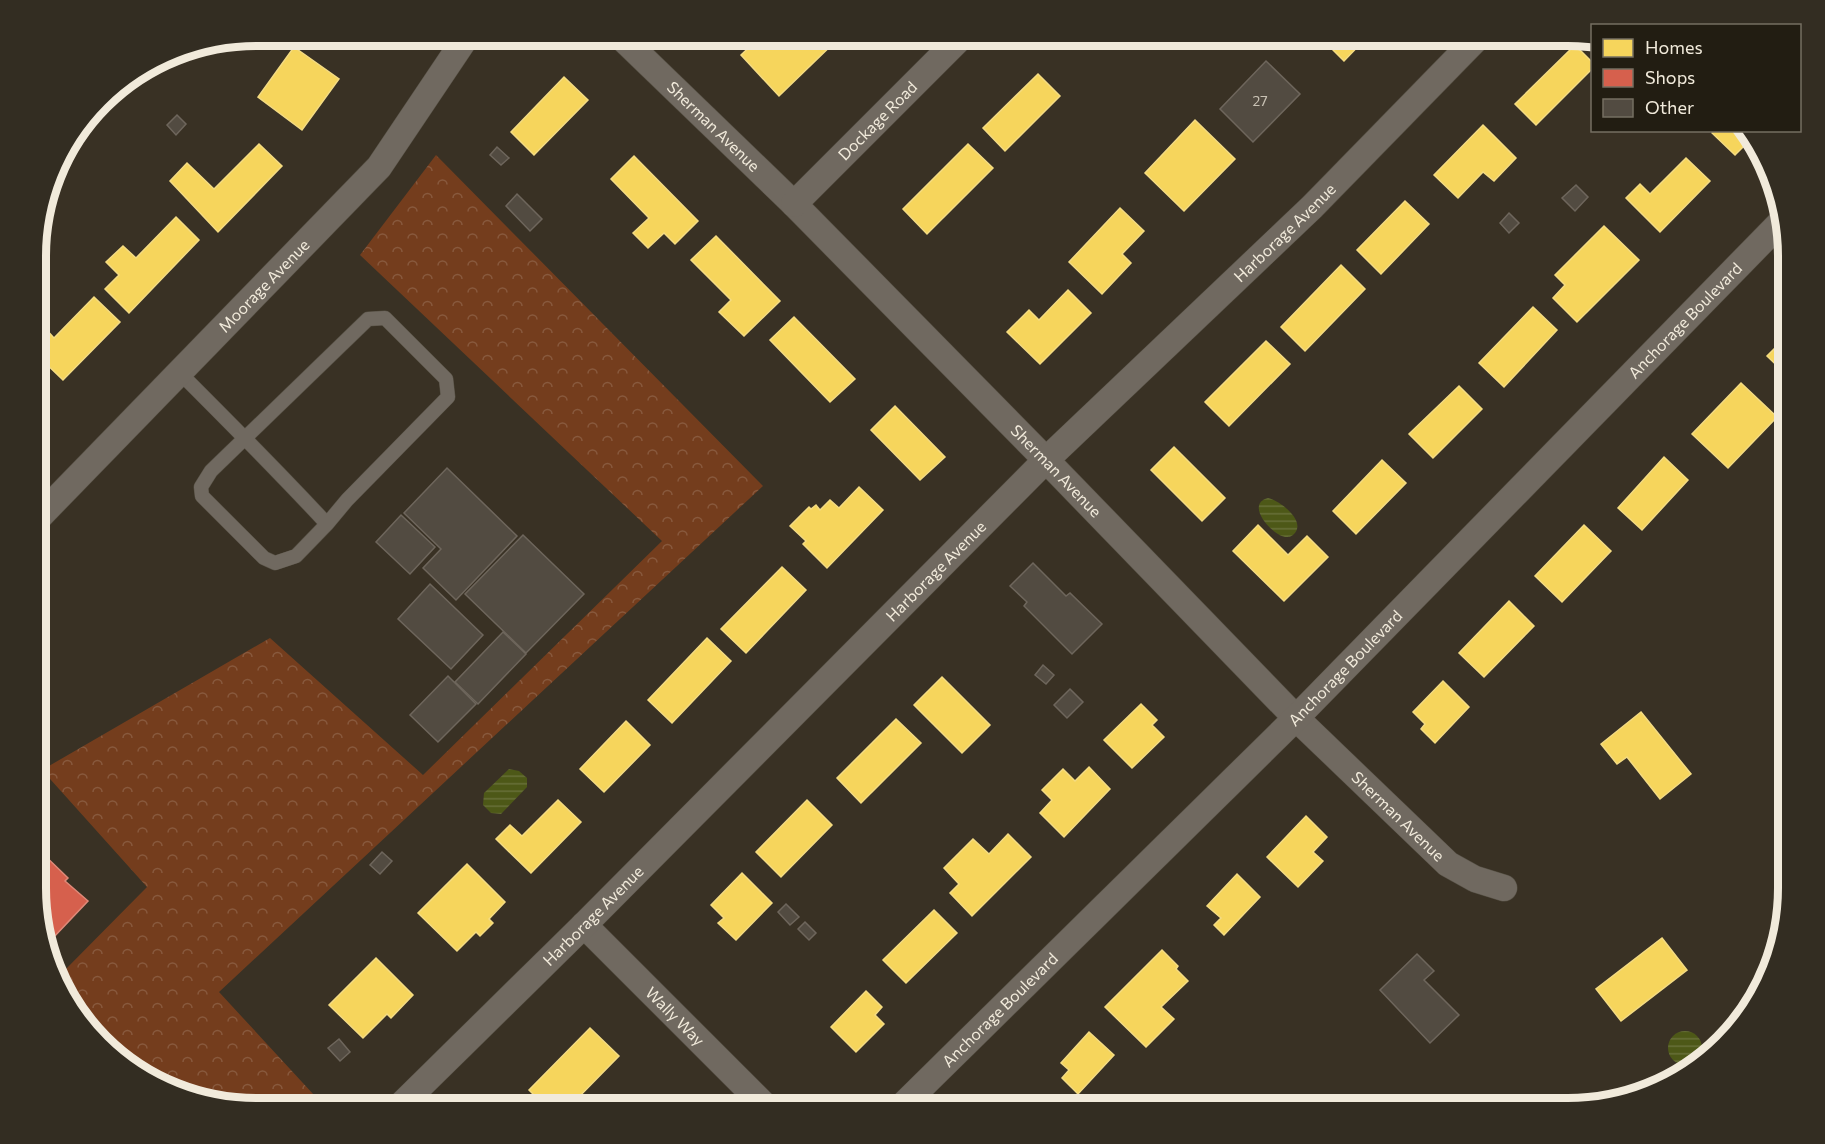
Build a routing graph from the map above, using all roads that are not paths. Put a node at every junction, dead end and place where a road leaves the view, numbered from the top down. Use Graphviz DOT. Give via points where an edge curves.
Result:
graph roads {
  1 [pos="952,46"];
  2 [pos="1469,46"];
  3 [pos="460,47"];
  4 [pos="631,47"];
  5 [pos="794,204"];
  6 [pos="1776,227"];
  7 [pos="179,372"];
  8 [pos="245,439"];
  9 [pos="1046,460"];
  10 [pos="46,510"];
  11 [pos="327,524"];
  12 [pos="1296,717"];
  13 [pos="1504,888"];
  14 [pos="584,926"];
  15 [pos="408,1098"];
  16 [pos="757,1098"];
  17 [pos="911,1098"];
  1 -- 5 [label="street, Dockage Road"];
  2 -- 9 [label="street, Harborage Avenue" via="1312,207"];
  3 -- 7 [label="street, Moorage Avenue" via="379,167"];
  4 -- 5 [label="street, Sherman Avenue"];
  5 -- 9 [label="street, Sherman Avenue"];
  6 -- 12 [label="street, Anchorage Boulevard"];
  7 -- 8 [label="lane"];
  7 -- 10 [label="street, Moorage Avenue"];
  8 -- 11 [label="lane"];
  8 -- 11 [label="lane" via="211,471 201,487 202,496 264,558 276,564 296,556"];
  8 -- 11 [label="lane" via="368,319 385,318 446,379 448,397"];
  9 -- 12 [label="street, Sherman Avenue"];
  9 -- 14 [label="street, Harborage Avenue"];
  12 -- 13 [label="street, Sherman Avenue" via="1448,864 1475,879"];
  12 -- 17 [label="street, Anchorage Boulevard"];
  14 -- 15 [label="street, Harborage Avenue"];
  14 -- 16 [label="street, Wally Way"];
}
